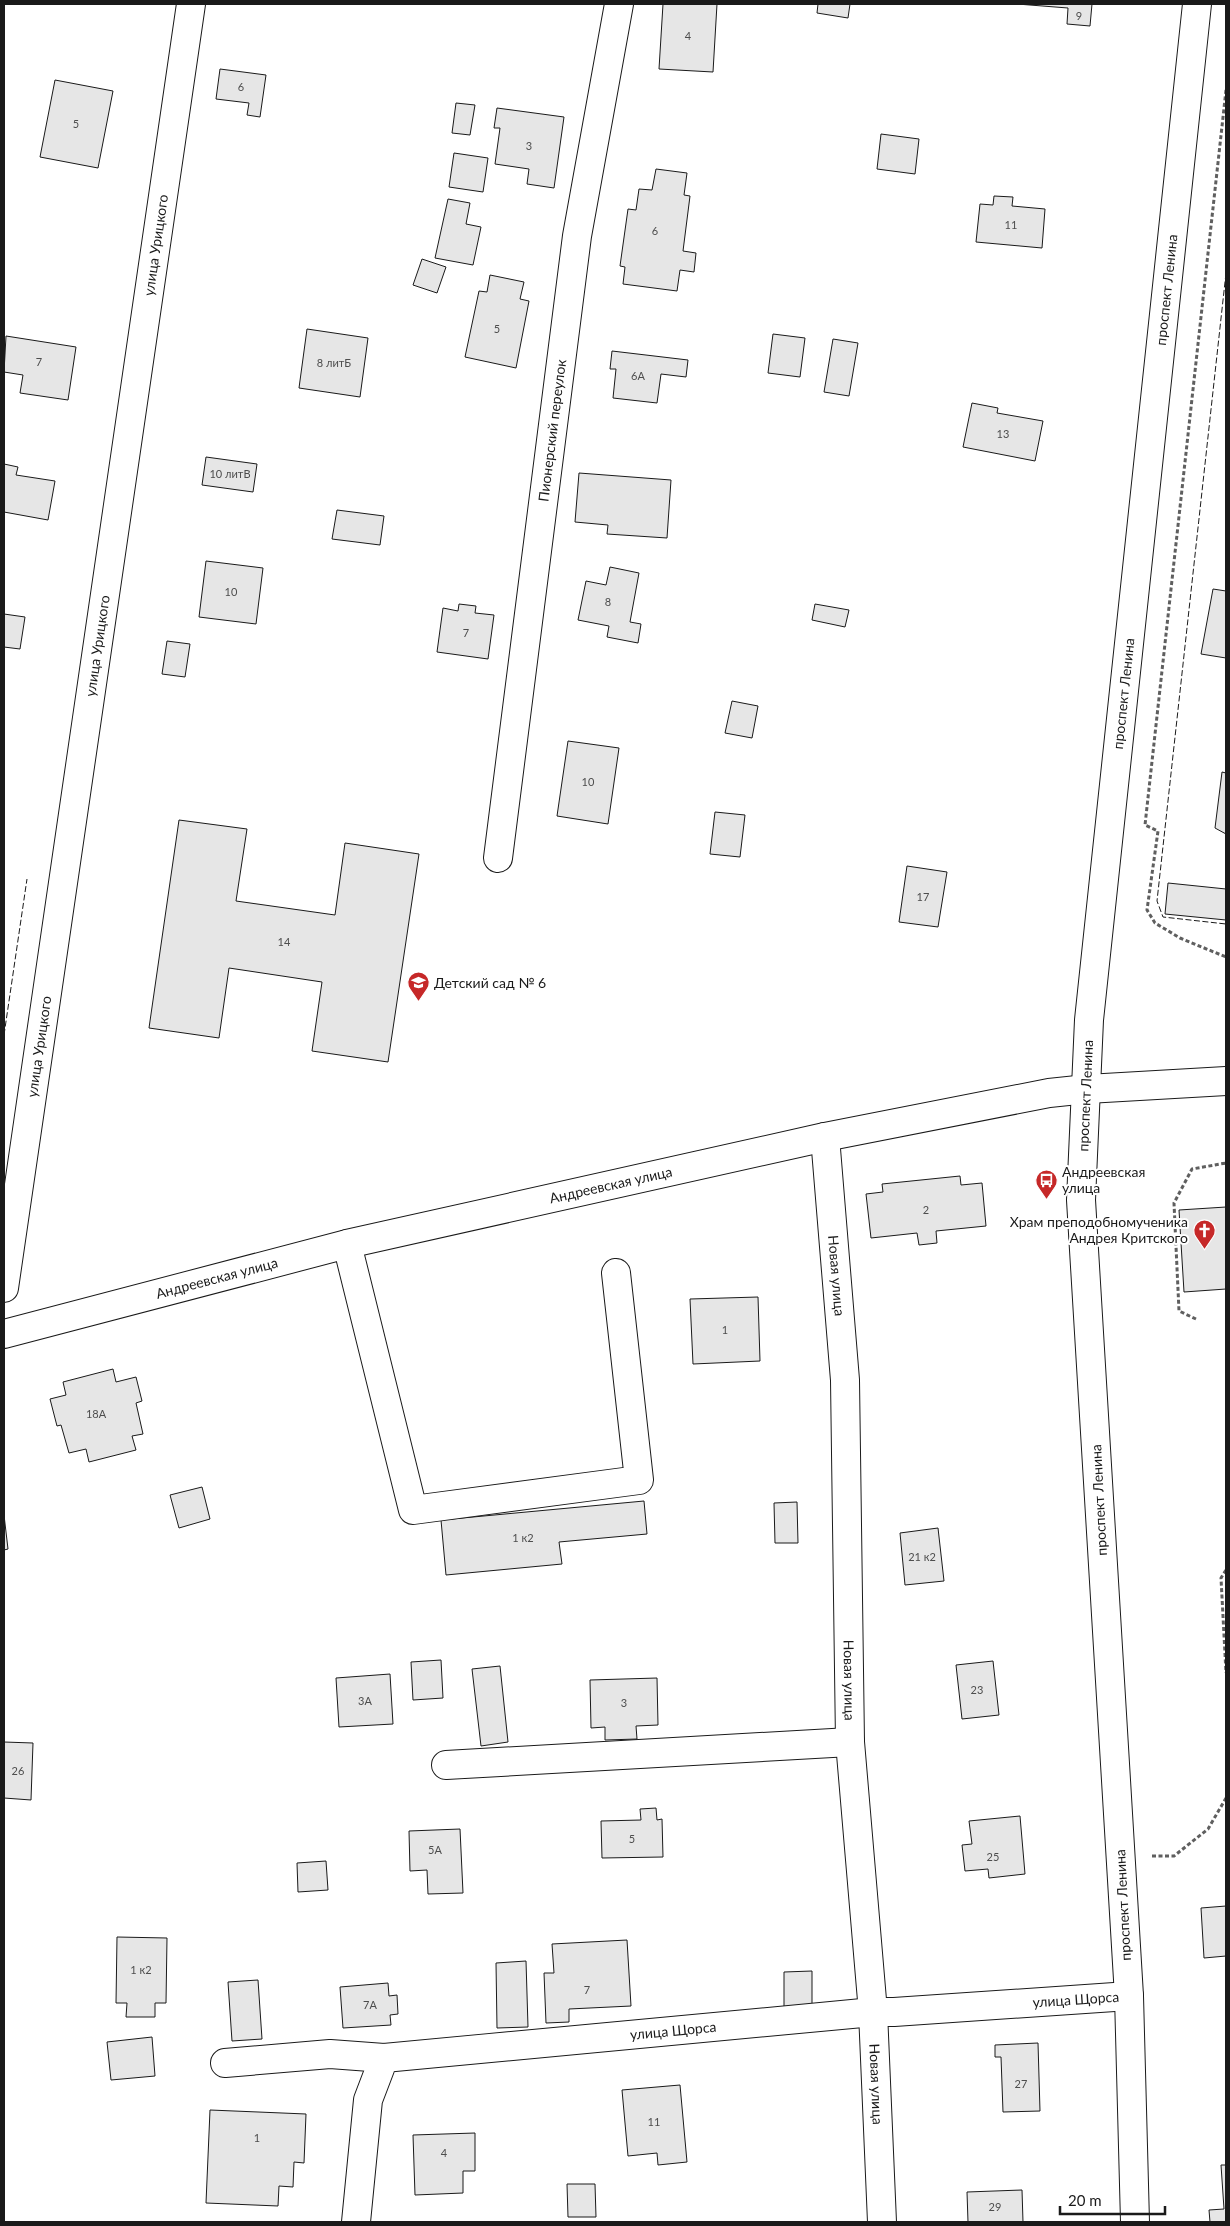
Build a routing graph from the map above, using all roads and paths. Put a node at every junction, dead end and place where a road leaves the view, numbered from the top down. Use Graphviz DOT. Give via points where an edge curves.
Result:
graph roads {
  1 [pos="191,4"];
  2 [pos="619,4"];
  3 [pos="1197,4"];
  4 [pos="1226,90"];
  5 [pos="498,858"];
  6 [pos="1226,957"];
  7 [pos="1226,1081"];
  8 [pos="1087,1088"];
  9 [pos="826,1137"];
  10 [pos="1226,1163"];
  11 [pos="347,1244"];
  12 [pos="616,1272"];
  13 [pos="4,1288"];
  14 [pos="1196,1319"];
  15 [pos="4,1334"];
  16 [pos="1226,1570"];
  17 [pos="1226,1672"];
  18 [pos="850,1742"];
  19 [pos="446,1765"];
  20 [pos="1226,1798"];
  21 [pos="1149,1856"];
  22 [pos="1129,1996"];
  23 [pos="873,2012"];
  24 [pos="384,2058"];
  25 [pos="225,2063"];
  26 [pos="356,2222"];
  27 [pos="882,2222"];
  28 [pos="1135,2222"];
  1 -- 13 [label="street, улица Урицкого"];
  2 -- 5 [label="street, Пионерский переулок" via="577,236"];
  3 -- 8 [label="street, проспект Ленина" via="1090,1011"];
  4 -- 6 [label="path" via="1146,825 1158,832 1147,910 1155,923 1180,938"];
  7 -- 8 [label="street, Андреевская улица"];
  8 -- 9 [label="street, Андреевская улица"];
  8 -- 22 [label="street, проспект Ленина" via="1081,1200"];
  9 -- 11 [label="street, Андреевская улица"];
  9 -- 18 [label="street, Новая улица" via="845,1380"];
  10 -- 14 [label="path" via="1192,1169 1174,1203 1179,1311"];
  11 -- 12 [label="street" via="413,1510 639,1480"];
  11 -- 15 [label="street, Андреевская улица"];
  16 -- 17 [label="path" via="1222,1578"];
  18 -- 19 [label="street"];
  18 -- 23 [label="street, Новая улица"];
  20 -- 21 [label="path" via="1208,1829 1174,1856"];
  22 -- 23 [label="street, улица Щорса"];
  22 -- 28 [label="street, проспект Ленина"];
  23 -- 24 [label="street, улица Щорса"];
  23 -- 27 [label="street, Новая улица"];
  24 -- 25 [label="street, улица Щорса" via="330,2054"];
  24 -- 26 [label="street" via="368,2100"];
}
